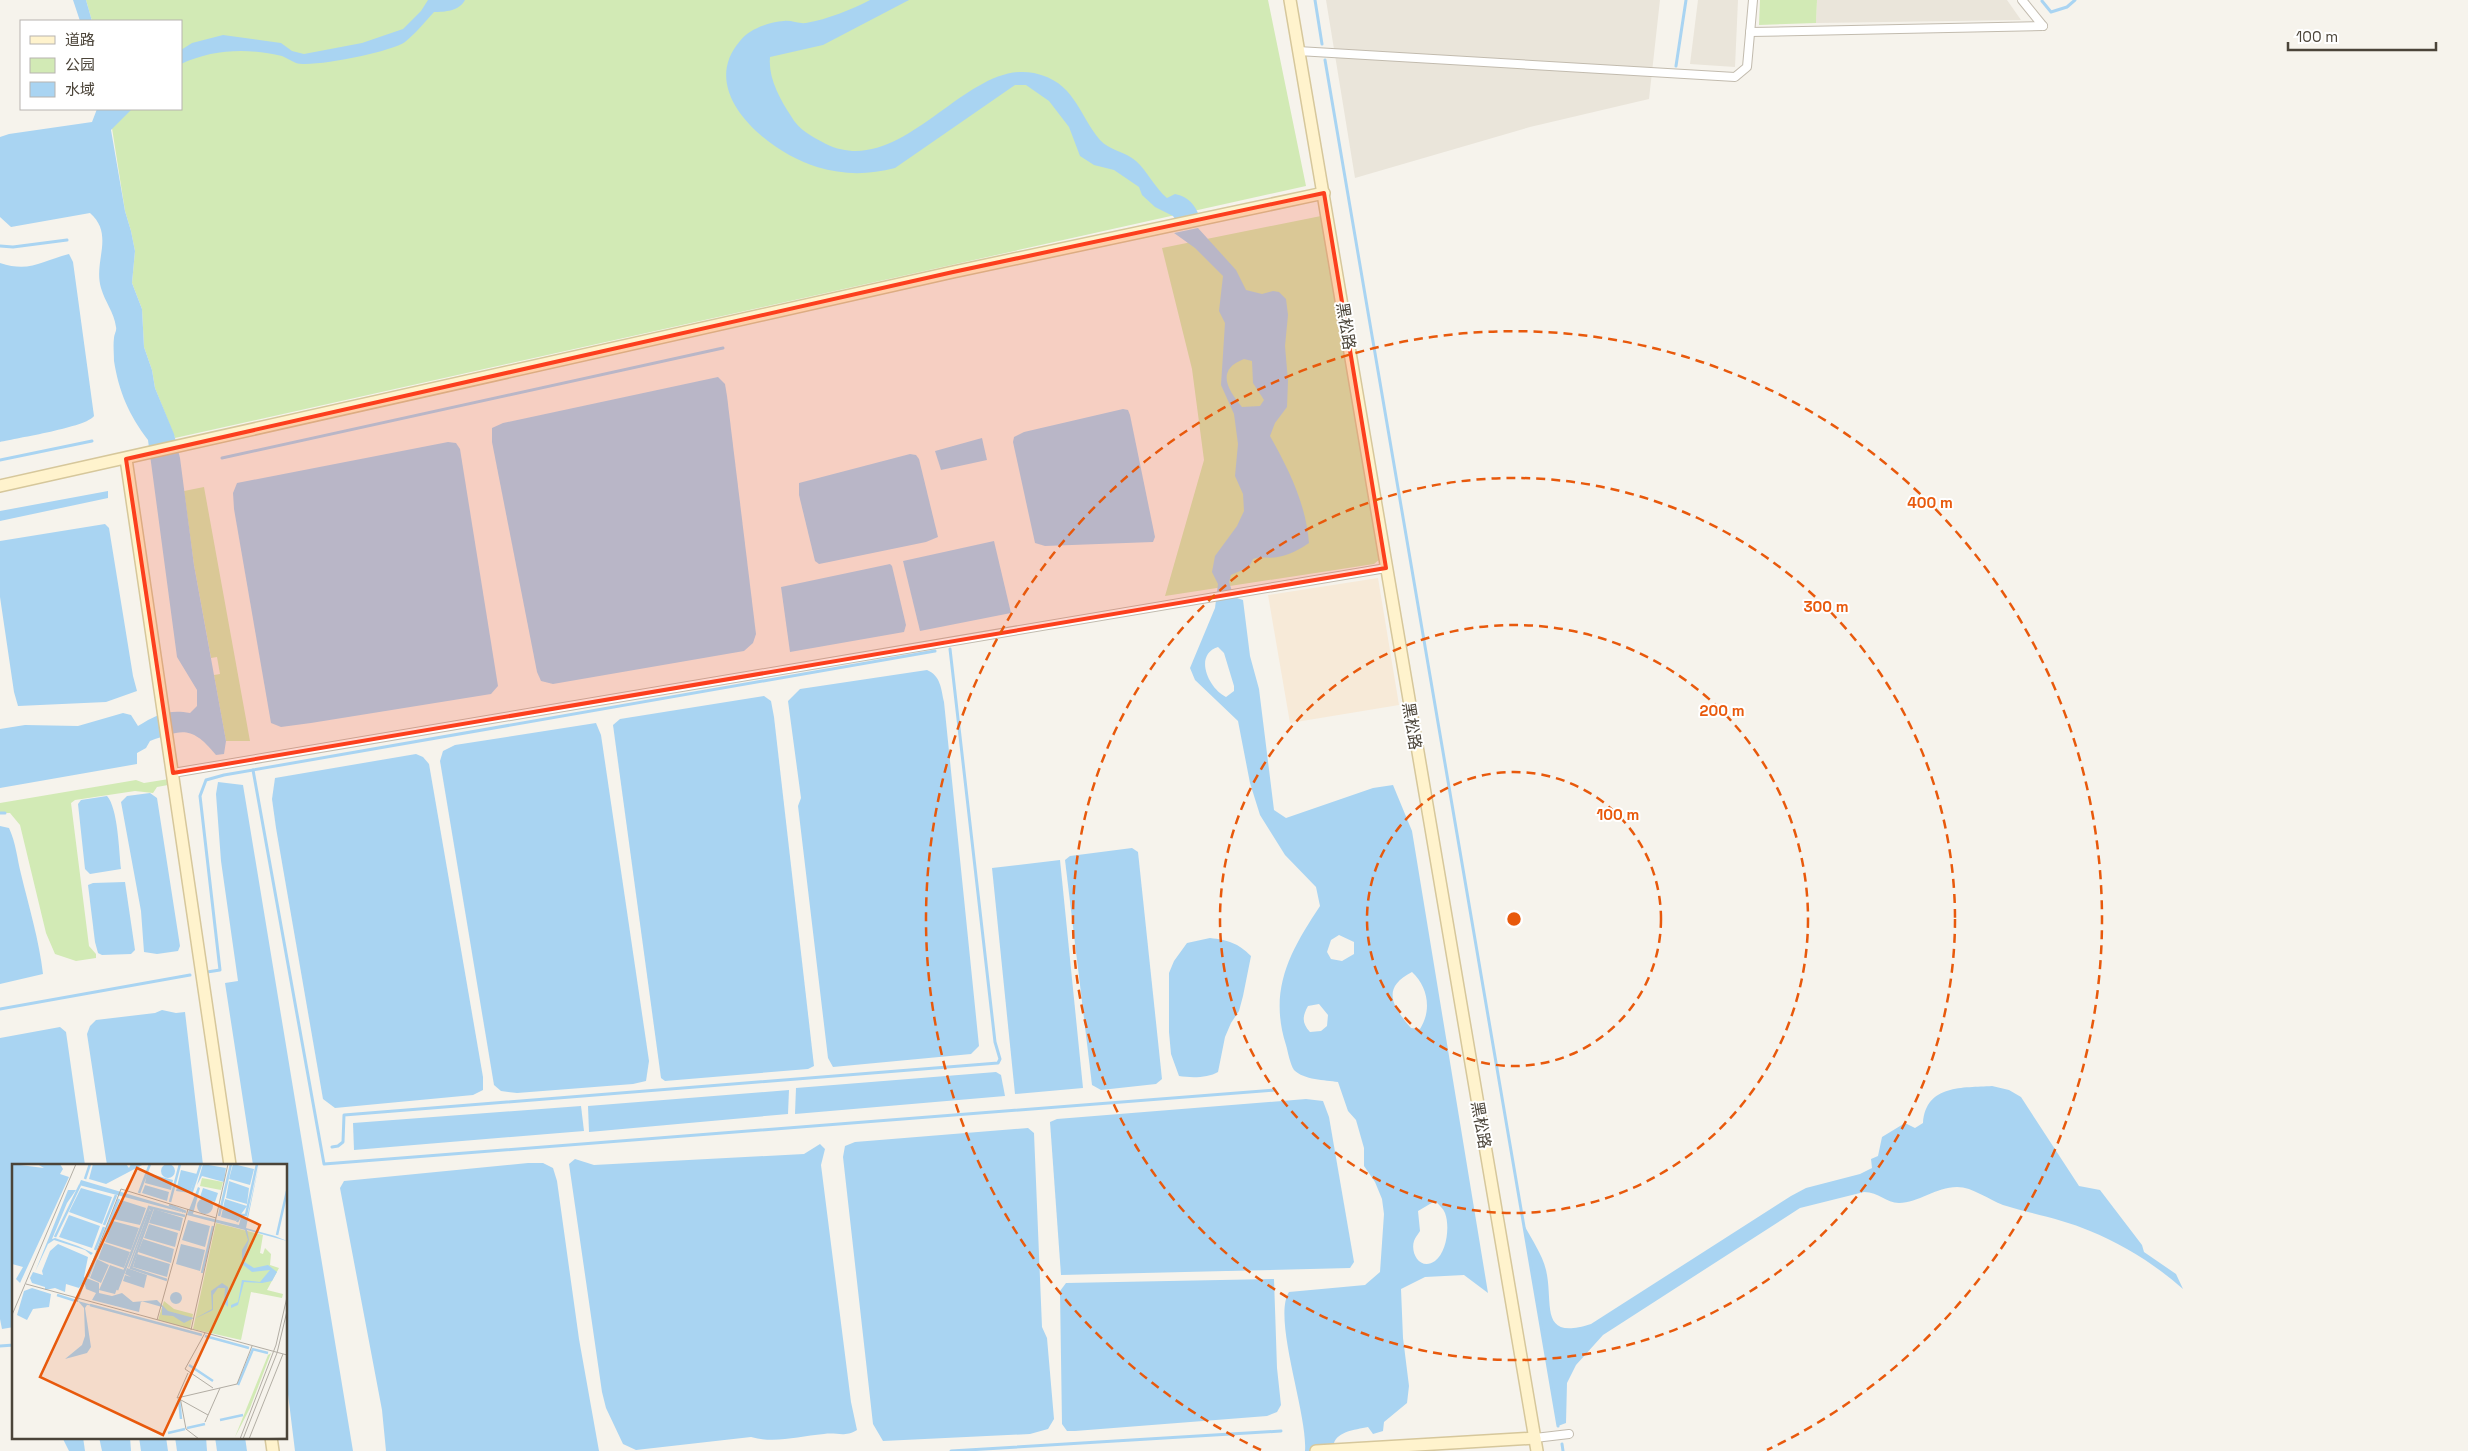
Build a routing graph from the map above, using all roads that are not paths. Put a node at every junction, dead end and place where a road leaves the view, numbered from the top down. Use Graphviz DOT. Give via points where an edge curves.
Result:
graph roads {
  1 [pos="1290,0"];
  2 [pos="1753,0"];
  3 [pos="2025,1"];
  4 [pos="1750,32"];
  5 [pos="1298,51"];
  6 [pos="1324,193"];
  7 [pos="126,459"];
  8 [pos="0,486"];
  9 [pos="1386,568"];
  10 [pos="173,773"];
  11 [pos="230,1164"];
  12 [pos="1569,1434"];
  13 [pos="271,1438"];
  14 [pos="1541,1438"];
  15 [pos="273,1451"];
  16 [pos="1316,1451"];
  17 [pos="1537,1451"];
  1 -- 5 [label="street, 黑松路"];
  2 -- 4 [label="street"];
  3 -- 4 [label="street" via="2043,26"];
  4 -- 5 [label="street" via="1747,67 1735,77"];
  5 -- 6 [label="street, 黑松路"];
  6 -- 7 [label="street" via="953,272"];
  6 -- 9 [label="street, 黑松路"];
  7 -- 8 [label="street"];
  7 -- 10 [label="street"];
  9 -- 10 [label="street"];
  9 -- 14 [label="street, 黑松路"];
  10 -- 11 [label="street"];
  12 -- 14 [label="street"];
  13 -- 15 [label="street"];
  14 -- 16 [label="street"];
  14 -- 17 [label="street, 黑松路"];
}
